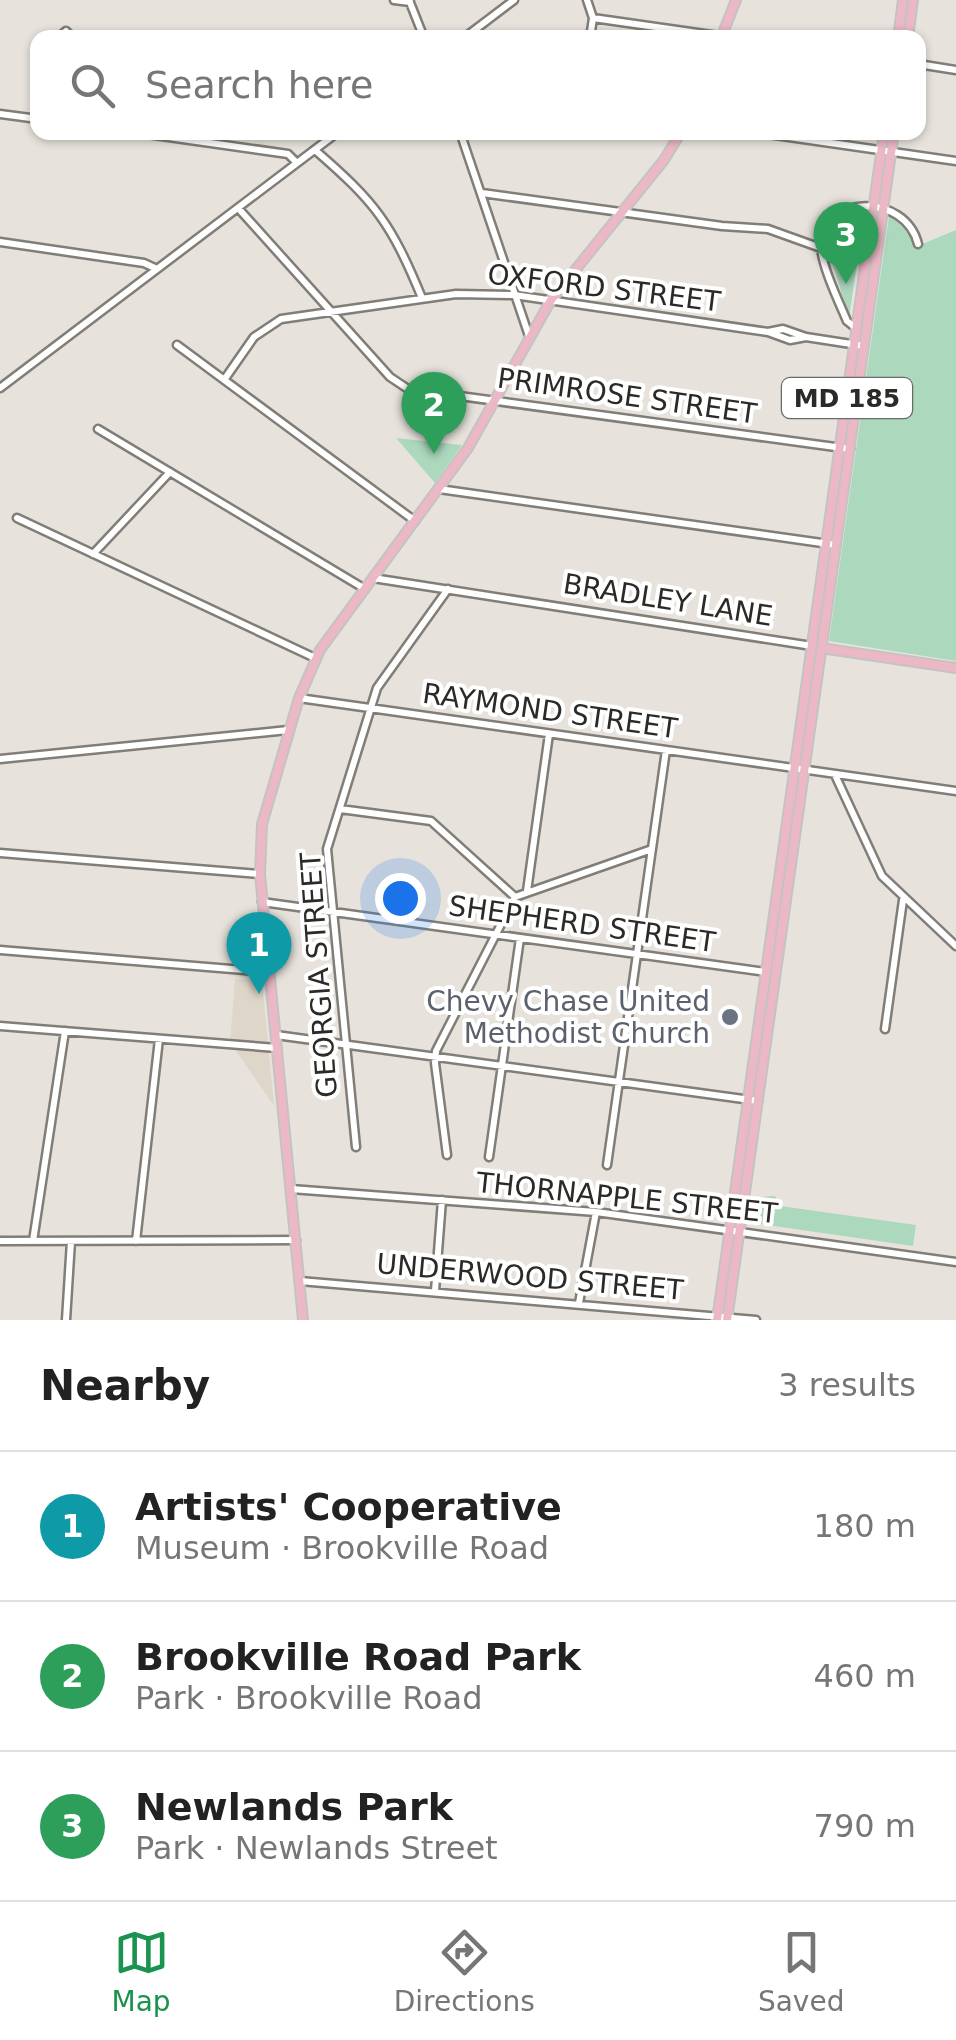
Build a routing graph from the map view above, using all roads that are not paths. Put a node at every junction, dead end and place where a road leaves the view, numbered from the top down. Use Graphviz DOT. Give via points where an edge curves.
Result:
graph roads {
  1 [pos="394,0"];
  2 [pos="514,0"];
  3 [pos="587,0"];
  4 [pos="736,0"];
  5 [pos="903,0"];
  6 [pos="913,0"];
  7 [pos="409,1"];
  8 [pos="593,18"];
  9 [pos="421,30"];
  10 [pos="475,30"];
  11 [pos="591,30"];
  12 [pos="674,30"];
  13 [pos="724,30"];
  14 [pos="899,30"];
  15 [pos="909,30"];
  16 [pos="926,65"];
  17 [pos="956,70"];
  18 [pos="0,114"];
  19 [pos="30,118"];
  20 [pos="189,140"];
  21 [pos="328,140"];
  22 [pos="463,140"];
  23 [pos="675,140"];
  24 [pos="810,140"];
  25 [pos="885,140"];
  26 [pos="891,140"];
  27 [pos="315,150"];
  28 [pos="886,151"];
  29 [pos="956,161"];
  30 [pos="297,164"];
  31 [pos="482,192"];
  32 [pos="238,208"];
  33 [pos="878,208"];
  34 [pos="622,212"];
  35 [pos="0,242"];
  36 [pos="918,244"];
  37 [pos="821,248"];
  38 [pos="157,269"];
  39 [pos="514,294"];
  40 [pos="422,298"];
  41 [pos="551,300"];
  42 [pos="332,311"];
  43 [pos="857,329"];
  44 [pos="529,336"];
  45 [pos="177,345"];
  46 [pos="859,345"];
  47 [pos="224,380"];
  48 [pos="0,388"];
  49 [pos="495,400"];
  50 [pos="98,429"];
  51 [pos="845,448"];
  52 [pos="170,472"];
  53 [pos="438,490"];
  54 [pos="17,518"];
  55 [pos="415,521"];
  56 [pos="831,544"];
  57 [pos="93,554"];
  58 [pos="373,578"];
  59 [pos="365,589"];
  60 [pos="448,589"];
  61 [pos="817,647"];
  62 [pos="315,658"];
  63 [pos="956,668"];
  64 [pos="299,698"];
  65 [pos="370,709"];
  66 [pos="288,730"];
  67 [pos="549,734"];
  68 [pos="666,750"];
  69 [pos="0,759"];
  70 [pos="800,769"];
  71 [pos="834,774"];
  72 [pos="956,791"];
  73 [pos="340,810"];
  74 [pos="652,848"];
  75 [pos="0,853"];
  76 [pos="260,874"];
  77 [pos="527,891"];
  78 [pos="514,897"];
  79 [pos="904,899"];
  80 [pos="262,902"];
  81 [pos="334,912"];
  82 [pos="496,935"];
  83 [pos="520,938"];
  84 [pos="956,946"];
  85 [pos="0,950"];
  86 [pos="638,955"];
  87 [pos="269,972"];
  88 [pos="771,973"];
  89 [pos="0,1026"];
  90 [pos="65,1030"];
  91 [pos="885,1030"];
  92 [pos="276,1035"];
  93 [pos="159,1040"];
  94 [pos="346,1045"];
  95 [pos="278,1048"];
  96 [pos="435,1058"];
  97 [pos="502,1067"];
  98 [pos="620,1084"];
  99 [pos="753,1101"];
  100 [pos="356,1147"];
  101 [pos="447,1155"];
  102 [pos="488,1156"];
  103 [pos="607,1165"];
  104 [pos="291,1189"];
  105 [pos="442,1200"];
  106 [pos="596,1212"];
  107 [pos="735,1231"];
  108 [pos="296,1240"];
  109 [pos="0,1241"];
  110 [pos="136,1241"];
  111 [pos="32,1242"];
  112 [pos="70,1242"];
  113 [pos="956,1262"];
  114 [pos="300,1281"];
  115 [pos="436,1291"];
  116 [pos="579,1303"];
  117 [pos="723,1318"];
  118 [pos="66,1320"];
  119 [pos="303,1320"];
  120 [pos="756,1320"];
  1 -- 7 [label="street"];
  2 -- 10 [label="street"];
  3 -- 8 [label="street"];
  4 -- 13 [label="main road"];
  5 -- 14 [label="main road"];
  6 -- 15 [label="main road"];
  7 -- 9 [label="street"];
  8 -- 11 [label="street"];
  8 -- 12 [label="street"];
  16 -- 17 [label="street"];
  18 -- 19 [label="street"];
  20 -- 30 [label="street" via="288,154"];
  21 -- 27 [label="street"];
  22 -- 31 [label="street"];
  23 -- 34 [label="main road"];
  24 -- 28 [label="street"];
  25 -- 28 [label="main road, MD 185"];
  26 -- 28 [label="main road, MD 185"];
  27 -- 30 [label="street"];
  27 -- 40 [label="street" via="381,214"];
  28 -- 29 [label="street"];
  28 -- 33 [label="main road, MD 185"];
  30 -- 32 [label="street"];
  31 -- 34 [label="street"];
  31 -- 39 [label="street"];
  32 -- 38 [label="street"];
  32 -- 42 [label="street, PRIMROSE STREET"];
  33 -- 36 [label="street" via="909,221"];
  33 -- 37 [label="street" via="857,206 840,214"];
  33 -- 43 [label="main road, MD 185"];
  33 -- 46 [label="main road, MD 185"];
  34 -- 37 [label="street" via="768,228"];
  34 -- 41 [label="main road"];
  35 -- 38 [label="street"];
  37 -- 43 [label="street" via="845,316"];
  38 -- 48 [label="street"];
  39 -- 40 [label="street, OXFORD STREET"];
  39 -- 41 [label="street, OXFORD STREET"];
  39 -- 44 [label="street"];
  40 -- 42 [label="street, OXFORD STREET"];
  41 -- 44 [label="main road"];
  41 -- 46 [label="street, OXFORD STREET" via="790,340"];
  42 -- 47 [label="street, OXFORD STREET" via="266,326"];
  42 -- 49 [label="street, PRIMROSE STREET" via="400,385"];
  43 -- 46 [label="main road, MD 185"];
  44 -- 49 [label="main road"];
  45 -- 47 [label="street"];
  46 -- 51 [label="main road, MD 185"];
  47 -- 55 [label="street"];
  49 -- 51 [label="street, PRIMROSE STREET"];
  49 -- 53 [label="main road"];
  50 -- 52 [label="street"];
  51 -- 56 [label="main road, MD 185"];
  52 -- 57 [label="street"];
  52 -- 59 [label="street"];
  53 -- 55 [label="main road"];
  53 -- 56 [label="street"];
  54 -- 57 [label="street"];
  55 -- 58 [label="main road"];
  56 -- 61 [label="main road, MD 185"];
  57 -- 62 [label="street"];
  58 -- 59 [label="main road"];
  58 -- 60 [label="street, BRADLEY LANE"];
  59 -- 62 [label="main road"];
  60 -- 61 [label="street, BRADLEY LANE"];
  60 -- 65 [label="street, GEORGIA STREET" via="381,680"];
  61 -- 63 [label="main road, BRADLEY LANE"];
  61 -- 70 [label="main road, MD 185"];
  62 -- 64 [label="main road"];
  64 -- 65 [label="street, RAYMOND STREET"];
  64 -- 66 [label="main road"];
  65 -- 67 [label="street, RAYMOND STREET"];
  65 -- 73 [label="street, GEORGIA STREET"];
  66 -- 69 [label="street"];
  66 -- 76 [label="main road" via="262,824"];
  67 -- 68 [label="street, RAYMOND STREET"];
  67 -- 77 [label="street"];
  68 -- 70 [label="street, RAYMOND STREET"];
  68 -- 74 [label="street"];
  70 -- 71 [label="street, RAYMOND STREET"];
  70 -- 88 [label="main road, MD 185"];
  71 -- 72 [label="street, RAYMOND STREET"];
  71 -- 79 [label="street" via="879,870"];
  73 -- 78 [label="street" via="430,822"];
  73 -- 81 [label="street, GEORGIA STREET" via="328,850"];
  74 -- 77 [label="street"];
  74 -- 86 [label="street"];
  75 -- 76 [label="street"];
  76 -- 80 [label="main road"];
  77 -- 78 [label="street"];
  78 -- 82 [label="street"];
  79 -- 84 [label="street"];
  79 -- 91 [label="street"];
  80 -- 81 [label="street, SHEPHERD STREET"];
  80 -- 87 [label="main road"];
  81 -- 82 [label="street, SHEPHERD STREET"];
  81 -- 94 [label="street, GEORGIA STREET"];
  82 -- 83 [label="street, SHEPHERD STREET"];
  82 -- 96 [label="street"];
  83 -- 86 [label="street, SHEPHERD STREET"];
  83 -- 97 [label="street"];
  85 -- 87 [label="street"];
  86 -- 88 [label="street, SHEPHERD STREET"];
  86 -- 98 [label="street"];
  87 -- 92 [label="main road"];
  88 -- 99 [label="main road, MD 185"];
  89 -- 90 [label="street"];
  90 -- 93 [label="street"];
  90 -- 111 [label="street"];
  92 -- 94 [label="street"];
  92 -- 95 [label="main road"];
  93 -- 95 [label="street"];
  93 -- 110 [label="street"];
  94 -- 96 [label="street"];
  94 -- 100 [label="street, GEORGIA STREET"];
  95 -- 104 [label="main road"];
  96 -- 97 [label="street"];
  96 -- 101 [label="street"];
  97 -- 98 [label="street"];
  97 -- 102 [label="street"];
  98 -- 99 [label="street"];
  98 -- 103 [label="street"];
  99 -- 107 [label="main road, MD 185"];
  104 -- 105 [label="street, THORNAPPLE STREET"];
  104 -- 108 [label="main road"];
  105 -- 106 [label="street, THORNAPPLE STREET"];
  105 -- 115 [label="street"];
  106 -- 107 [label="street, THORNAPPLE STREET"];
  106 -- 116 [label="street"];
  107 -- 113 [label="street, THORNAPPLE STREET"];
  107 -- 117 [label="main road, MD 185"];
  108 -- 110 [label="street"];
  108 -- 114 [label="main road"];
  109 -- 111 [label="street"];
  110 -- 112 [label="street"];
  111 -- 112 [label="street"];
  112 -- 118 [label="street"];
  114 -- 115 [label="street, UNDERWOOD STREET"];
  114 -- 119 [label="main road"];
  115 -- 116 [label="street, UNDERWOOD STREET"];
  116 -- 117 [label="street, UNDERWOOD STREET"];
  117 -- 120 [label="street, UNDERWOOD STREET"];
}
